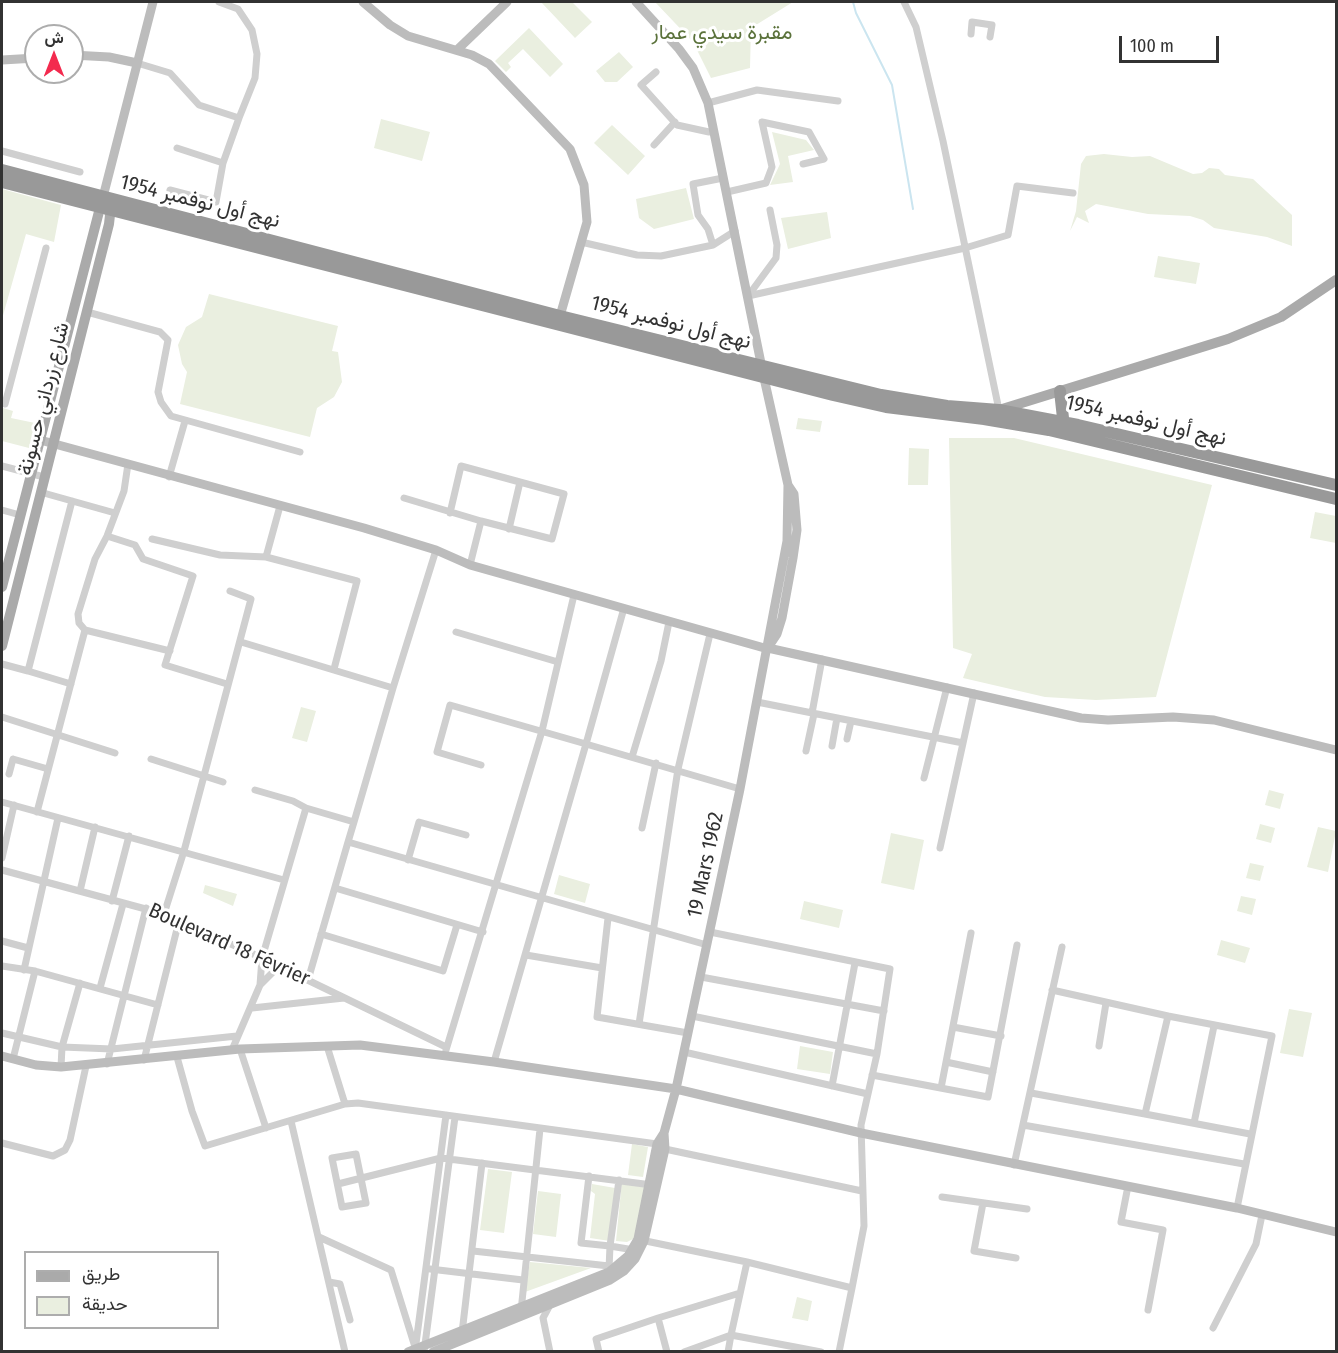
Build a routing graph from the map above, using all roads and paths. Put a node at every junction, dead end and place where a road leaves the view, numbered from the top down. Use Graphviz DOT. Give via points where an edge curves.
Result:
graph roads {
  1 [pos="153,2"];
  2 [pos="219,2"];
  3 [pos="232,2"];
  4 [pos="365,2"];
  5 [pos="507,2"];
  6 [pos="636,2"];
  7 [pos="904,2"];
  8 [pos="238,9"];
  9 [pos="971,34"];
  10 [pos="990,37"];
  11 [pos="457,50"];
  12 [pos="84,56"];
  13 [pos="24,59"];
  14 [pos="2,62"];
  15 [pos="137,63"];
  16 [pos="656,72"];
  17 [pos="838,101"];
  18 [pos="708,103"];
  19 [pos="239,118"];
  20 [pos="675,122"];
  21 [pos="709,132"];
  22 [pos="654,145"];
  23 [pos="177,148"];
  24 [pos="2,151"];
  25 [pos="223,163"];
  26 [pos="803,164"];
  27 [pos="2,170"];
  28 [pos="80,172"];
  29 [pos="723,178"];
  30 [pos="2,182"];
  31 [pos="170,190"];
  32 [pos="727,192"];
  33 [pos="1073,192"];
  34 [pos="104,205"];
  35 [pos="770,210"];
  36 [pos="735,231"];
  37 [pos="581,242"];
  38 [pos="713,245"];
  39 [pos="46,248"];
  40 [pos="965,248"];
  41 [pos="1336,280"];
  42 [pos="466,296"];
  43 [pos="748,296"];
  44 [pos="74,307"];
  45 [pos="87,312"];
  46 [pos="560,316"];
  47 [pos="635,339"];
  48 [pos="763,372"];
  49 [pos="1061,396"];
  50 [pos="5,404"];
  51 [pos="999,410"];
  52 [pos="984,419"];
  53 [pos="185,421"];
  54 [pos="1063,422"];
  55 [pos="1078,424"];
  56 [pos="1069,435"];
  57 [pos="40,440"];
  58 [pos="52,443"];
  59 [pos="300,452"];
  60 [pos="128,464"];
  61 [pos="2,466"];
  62 [pos="31,474"];
  63 [pos="44,477"];
  64 [pos="169,477"];
  65 [pos="520,482"];
  66 [pos="1336,485"];
  67 [pos="40,492"];
  68 [pos="404,498"];
  69 [pos="1336,499"];
  70 [pos="72,501"];
  71 [pos="280,506"];
  72 [pos="2,510"];
  73 [pos="115,513"];
  74 [pos="450,513"];
  75 [pos="20,515"];
  76 [pos="481,521"];
  77 [pos="509,529"];
  78 [pos="107,536"];
  79 [pos="152,539"];
  80 [pos="436,550"];
  81 [pos="266,557"];
  82 [pos="470,565"];
  83 [pos="2,586"];
  84 [pos="230,591"];
  85 [pos="574,595"];
  86 [pos="624,609"];
  87 [pos="669,622"];
  88 [pos="85,630"];
  89 [pos="456,632"];
  90 [pos="711,634"];
  91 [pos="241,642"];
  92 [pos="2,646"];
  93 [pos="768,648"];
  94 [pos="170,651"];
  95 [pos="822,659"];
  96 [pos="558,662"];
  97 [pos="2,664"];
  98 [pos="334,669"];
  99 [pos="28,671"];
  100 [pos="71,684"];
  101 [pos="227,684"];
  102 [pos="947,687"];
  103 [pos="393,688"];
  104 [pos="974,693"];
  105 [pos="757,702"];
  106 [pos="813,713"];
  107 [pos="2,717"];
  108 [pos="837,718"];
  109 [pos="850,721"];
  110 [pos="542,731"];
  111 [pos="57,733"];
  112 [pos="934,737"];
  113 [pos="847,739"];
  114 [pos="963,743"];
  115 [pos="586,744"];
  116 [pos="832,746"];
  117 [pos="1336,750"];
  118 [pos="806,751"];
  119 [pos="115,753"];
  120 [pos="632,757"];
  121 [pos="151,759"];
  122 [pos="656,763"];
  123 [pos="481,765"];
  124 [pos="48,769"];
  125 [pos="678,769"];
  126 [pos="9,774"];
  127 [pos="204,776"];
  128 [pos="924,778"];
  129 [pos="223,782"];
  130 [pos="740,789"];
  131 [pos="255,790"];
  132 [pos="2,802"];
  133 [pos="14,805"];
  134 [pos="306,808"];
  135 [pos="37,812"];
  136 [pos="58,818"];
  137 [pos="354,822"];
  138 [pos="95,827"];
  139 [pos="642,828"];
  140 [pos="466,835"];
  141 [pos="129,836"];
  142 [pos="348,842"];
  143 [pos="940,848"];
  144 [pos="184,851"];
  145 [pos="2,858"];
  146 [pos="408,860"];
  147 [pos="2,870"];
  148 [pos="284,880"];
  149 [pos="45,883"];
  150 [pos="497,887"];
  151 [pos="335,888"];
  152 [pos="80,891"];
  153 [pos="540,900"];
  154 [pos="112,901"];
  155 [pos="123,903"];
  156 [pos="146,908"];
  157 [pos="164,914"];
  158 [pos="608,918"];
  159 [pos="179,921"];
  160 [pos="457,925"];
  161 [pos="654,930"];
  162 [pos="483,932"];
  163 [pos="710,932"];
  164 [pos="971,933"];
  165 [pos="321,934"];
  166 [pos="2,941"];
  167 [pos="707,945"];
  168 [pos="1017,945"];
  169 [pos="1062,947"];
  170 [pos="28,948"];
  171 [pos="526,955"];
  172 [pos="262,958"];
  173 [pos="855,963"];
  174 [pos="2,966"];
  175 [pos="279,966"];
  176 [pos="602,968"];
  177 [pos="24,970"];
  178 [pos="35,970"];
  179 [pos="701,977"];
  180 [pos="308,980"];
  181 [pos="80,982"];
  182 [pos="260,985"];
  183 [pos="100,988"];
  184 [pos="1052,990"];
  185 [pos="126,996"];
  186 [pos="346,998"];
  187 [pos="1106,1003"];
  188 [pos="846,1004"];
  189 [pos="158,1005"];
  190 [pos="252,1008"];
  191 [pos="884,1011"];
  192 [pos="692,1016"];
  193 [pos="1168,1016"];
  194 [pos="639,1024"];
  195 [pos="1214,1026"];
  196 [pos="953,1027"];
  197 [pos="2,1033"];
  198 [pos="688,1033"];
  199 [pos="237,1036"];
  200 [pos="1001,1036"];
  201 [pos="20,1037"];
  202 [pos="147,1046"];
  203 [pos="327,1046"];
  204 [pos="839,1046"];
  205 [pos="1099,1046"];
  206 [pos="62,1047"];
  207 [pos="112,1049"];
  208 [pos="236,1050"];
  209 [pos="445,1051"];
  210 [pos="684,1052"];
  211 [pos="877,1054"];
  212 [pos="2,1056"];
  213 [pos="177,1057"];
  214 [pos="14,1059"];
  215 [pos="144,1060"];
  216 [pos="494,1062"];
  217 [pos="946,1062"];
  218 [pos="107,1064"];
  219 [pos="86,1066"];
  220 [pos="61,1067"];
  221 [pos="993,1071"];
  222 [pos="872,1075"];
  223 [pos="832,1086"];
  224 [pos="940,1088"];
  225 [pos="676,1089"];
  226 [pos="1031,1093"];
  227 [pos="868,1094"];
  228 [pos="345,1104"];
  229 [pos="1145,1114"];
  230 [pos="446,1115"];
  231 [pos="455,1117"];
  232 [pos="291,1121"];
  233 [pos="1194,1123"];
  234 [pos="1023,1125"];
  235 [pos="266,1128"];
  236 [pos="540,1129"];
  237 [pos="861,1133"];
  238 [pos="1250,1134"];
  239 [pos="2,1143"];
  240 [pos="661,1146"];
  241 [pos="445,1158"];
  242 [pos="482,1163"];
  243 [pos="1014,1164"];
  244 [pos="1244,1164"];
  245 [pos="536,1170"];
  246 [pos="589,1176"];
  247 [pos="361,1179"];
  248 [pos="619,1180"];
  249 [pos="338,1184"];
  250 [pos="653,1185"];
  251 [pos="1128,1186"];
  252 [pos="862,1191"];
  253 [pos="942,1197"];
  254 [pos="983,1203"];
  255 [pos="1237,1208"];
  256 [pos="1027,1209"];
  257 [pos="1262,1215"];
  258 [pos="1336,1232"];
  259 [pos="319,1237"];
  260 [pos="641,1240"];
  261 [pos="610,1246"];
  262 [pos="473,1251"];
  263 [pos="636,1251"];
  264 [pos="526,1256"];
  265 [pos="1016,1258"];
  266 [pos="747,1262"];
  267 [pos="430,1269"];
  268 [pos="609,1272"];
  269 [pos="470,1274"];
  270 [pos="523,1280"];
  271 [pos="329,1282"];
  272 [pos="852,1288"];
  273 [pos="740,1293"];
  274 [pos="552,1303"];
  275 [pos="1148,1310"];
  276 [pos="521,1311"];
  277 [pos="658,1318"];
  278 [pos="350,1320"];
  279 [pos="1213,1328"];
  280 [pos="731,1335"];
  281 [pos="462,1336"];
  282 [pos="794,1349"];
  283 [pos="420,1350"];
  284 [pos="345,1352"];
  285 [pos="550,1352"];
  286 [pos="599,1352"];
  287 [pos="667,1352"];
  288 [pos="684,1352"];
  289 [pos="728,1352"];
  290 [pos="821,1352"];
  291 [pos="839,1352"];
  1 -- 15 [label="street, شارع زرداني حسونة"];
  2 -- 8 [label="street"];
  3 -- 8 [label="street"];
  4 -- 11 [label="street" via="408,36"];
  5 -- 11 [label="street"];
  6 -- 18 [label="street, 19 Mars 1962" via="680,49"];
  7 -- 40 [label="street" via="916,27"];
  8 -- 19 [label="street" via="252,30 257,54 255,78"];
  9 -- 10 [label="street" via="972,22 992,24"];
  11 -- 37 [label="street" via="481,59 499,72 570,149 587,197"];
  12 -- 15 [label="street"];
  13 -- 14 [label="street"];
  15 -- 19 [label="street" via="170,73 199,105"];
  15 -- 34 [label="street, شارع زرداني حسونة"];
  16 -- 20 [label="street" via="641,85"];
  17 -- 18 [label="street" via="757,90"];
  18 -- 29 [label="street, 19 Mars 1962"];
  19 -- 25 [label="street"];
  20 -- 21 [label="street"];
  20 -- 22 [label="street"];
  23 -- 25 [label="street"];
  24 -- 28 [label="street"];
  25 -- 31 [label="street" via="216,202"];
  26 -- 32 [label="street" via="824,159 809,132 762,122 772,167 766,183"];
  27 -- 34 [label="highway, نهج أول نوفمبر 1954"];
  29 -- 32 [label="street, 19 Mars 1962"];
  29 -- 38 [label="street" via="693,184 698,215"];
  30 -- 34 [label="highway, نهج أول نوفمبر 1954"];
  32 -- 36 [label="street, 19 Mars 1962"];
  33 -- 40 [label="street" via="1017,186 1008,235"];
  34 -- 42 [label="highway, نهج أول نوفمبر 1954"];
  34 -- 44 [label="main road, شارع زرداني حسونة"];
  34 -- 45 [label="main road, شارع زرداني حسونة" via="109,224"];
  35 -- 43 [label="street" via="776,258"];
  36 -- 38 [label="street"];
  36 -- 43 [label="street, 19 Mars 1962"];
  37 -- 38 [label="street" via="651,256"];
  37 -- 46 [label="street"];
  39 -- 50 [label="street"];
  40 -- 43 [label="street"];
  40 -- 51 [label="street"];
  41 -- 49 [label="main road" via="1281,317 1248,332"];
  42 -- 46 [label="highway, نهج أول نوفمبر 1954"];
  42 -- 47 [label="highway, نهج أول نوفمبر 1954"];
  43 -- 48 [label="street, 19 Mars 1962"];
  44 -- 45 [label="main road"];
  44 -- 57 [label="main road, شارع زرداني حسونة"];
  45 -- 53 [label="street" via="160,332 168,340 158,392 160,402 171,416"];
  45 -- 58 [label="main road, شارع زرداني حسونة"];
  46 -- 47 [label="highway, نهج أول نوفمبر 1954"];
  47 -- 48 [label="highway, نهج أول نوفمبر 1954"];
  48 -- 51 [label="highway, نهج أول نوفمبر 1954" via="947,406"];
  48 -- 52 [label="highway, نهج أول نوفمبر 1954" via="886,407"];
  48 -- 93 [label="street, 19 Mars 1962" via="788,485 787,541"];
  49 -- 51 [label="main road"];
  49 -- 54 [label="highway"];
  49 -- 55 [label="highway"];
  51 -- 52 [label="main road"];
  51 -- 54 [label="highway, نهج أول نوفمبر 1954"];
  52 -- 56 [label="highway, نهج أول نوفمبر 1954"];
  53 -- 59 [label="street"];
  53 -- 64 [label="street"];
  54 -- 55 [label="highway, نهج أول نوفمبر 1954"];
  54 -- 56 [label="highway"];
  55 -- 66 [label="highway, نهج أول نوفمبر 1954"];
  56 -- 69 [label="highway, نهج أول نوفمبر 1954"];
  57 -- 58 [label="street"];
  57 -- 62 [label="main road, شارع زرداني حسونة"];
  58 -- 60 [label="street"];
  58 -- 63 [label="main road, شارع زرداني حسونة"];
  60 -- 64 [label="street"];
  60 -- 73 [label="street"];
  61 -- 62 [label="street"];
  62 -- 63 [label="street"];
  62 -- 75 [label="main road, شارع زرداني حسونة"];
  63 -- 67 [label="main road, شارع زرداني حسونة"];
  64 -- 71 [label="street"];
  65 -- 74 [label="street" via="461,465"];
  65 -- 77 [label="street"];
  65 -- 77 [label="street" via="564,494 552,539"];
  67 -- 70 [label="street"];
  67 -- 92 [label="main road, شارع زرداني حسونة"];
  68 -- 74 [label="street"];
  70 -- 73 [label="street"];
  70 -- 99 [label="street"];
  71 -- 80 [label="street"];
  71 -- 81 [label="street"];
  72 -- 75 [label="street"];
  73 -- 78 [label="street"];
  74 -- 76 [label="street"];
  75 -- 83 [label="main road, شارع زرداني حسونة"];
  76 -- 77 [label="street"];
  76 -- 82 [label="street"];
  78 -- 88 [label="street" via="94,559 78,614"];
  78 -- 94 [label="street" via="135,545 142,559 193,576"];
  79 -- 81 [label="street" via="220,555"];
  80 -- 82 [label="street"];
  80 -- 103 [label="street"];
  81 -- 98 [label="street" via="357,580"];
  82 -- 85 [label="street"];
  84 -- 91 [label="street" via="251,599"];
  85 -- 86 [label="street"];
  85 -- 96 [label="street"];
  86 -- 87 [label="street"];
  86 -- 115 [label="street"];
  87 -- 90 [label="street"];
  87 -- 120 [label="street"];
  88 -- 94 [label="street"];
  88 -- 100 [label="street"];
  89 -- 96 [label="street"];
  90 -- 93 [label="street"];
  90 -- 125 [label="street"];
  91 -- 98 [label="street"];
  91 -- 101 [label="street"];
  93 -- 95 [label="street"];
  93 -- 105 [label="street, 19 Mars 1962"];
  94 -- 101 [label="street" via="165,664"];
  95 -- 102 [label="street"];
  95 -- 106 [label="street"];
  96 -- 110 [label="street"];
  97 -- 99 [label="street"];
  98 -- 103 [label="street"];
  99 -- 100 [label="street"];
  100 -- 111 [label="street"];
  101 -- 127 [label="street"];
  102 -- 104 [label="street"];
  102 -- 112 [label="street"];
  103 -- 137 [label="street"];
  104 -- 114 [label="street"];
  104 -- 117 [label="street" via="1090,719 1214,720"];
  105 -- 106 [label="street"];
  105 -- 130 [label="street, 19 Mars 1962"];
  106 -- 108 [label="street"];
  106 -- 118 [label="street"];
  107 -- 111 [label="street"];
  108 -- 109 [label="street"];
  108 -- 116 [label="street"];
  109 -- 112 [label="street"];
  109 -- 113 [label="street"];
  110 -- 115 [label="street"];
  110 -- 123 [label="street" via="450,705 437,752"];
  110 -- 150 [label="street"];
  111 -- 119 [label="street"];
  111 -- 124 [label="street"];
  112 -- 114 [label="street"];
  112 -- 128 [label="street"];
  114 -- 143 [label="street"];
  115 -- 120 [label="street"];
  115 -- 153 [label="street"];
  120 -- 122 [label="street"];
  121 -- 127 [label="street"];
  122 -- 125 [label="street"];
  122 -- 139 [label="street"];
  124 -- 126 [label="street" via="13,759"];
  124 -- 135 [label="street"];
  125 -- 130 [label="street"];
  125 -- 161 [label="street"];
  127 -- 129 [label="street"];
  127 -- 144 [label="street"];
  130 -- 163 [label="street, 19 Mars 1962"];
  131 -- 134 [label="street"];
  132 -- 133 [label="street"];
  133 -- 135 [label="street"];
  133 -- 145 [label="street"];
  134 -- 137 [label="street"];
  134 -- 148 [label="street"];
  135 -- 136 [label="street"];
  136 -- 138 [label="street"];
  136 -- 149 [label="street"];
  137 -- 142 [label="street"];
  138 -- 141 [label="street"];
  138 -- 152 [label="street"];
  140 -- 146 [label="street" via="419,822"];
  141 -- 144 [label="street"];
  141 -- 154 [label="street"];
  142 -- 146 [label="street"];
  142 -- 151 [label="street"];
  144 -- 148 [label="street"];
  144 -- 157 [label="street"];
  146 -- 150 [label="street"];
  147 -- 149 [label="street, Boulevard 18 Février"];
  148 -- 172 [label="street"];
  149 -- 152 [label="street, Boulevard 18 Février"];
  149 -- 170 [label="street"];
  150 -- 153 [label="street"];
  150 -- 162 [label="street"];
  151 -- 160 [label="street"];
  151 -- 165 [label="street"];
  152 -- 154 [label="street, Boulevard 18 Février"];
  153 -- 158 [label="street"];
  153 -- 171 [label="street"];
  154 -- 155 [label="street, Boulevard 18 Février"];
  155 -- 156 [label="street, Boulevard 18 Février"];
  155 -- 183 [label="street"];
  156 -- 157 [label="street, Boulevard 18 Février"];
  156 -- 185 [label="street"];
  157 -- 159 [label="street, Boulevard 18 Février"];
  158 -- 161 [label="street"];
  158 -- 176 [label="street"];
  159 -- 172 [label="street, Boulevard 18 Février"];
  159 -- 189 [label="street"];
  160 -- 162 [label="street"];
  160 -- 165 [label="street" via="443,971"];
  161 -- 167 [label="street"];
  161 -- 194 [label="street"];
  162 -- 209 [label="street"];
  163 -- 167 [label="street, 19 Mars 1962"];
  163 -- 173 [label="street"];
  164 -- 196 [label="street"];
  165 -- 180 [label="street"];
  166 -- 170 [label="street"];
  167 -- 179 [label="street, 19 Mars 1962"];
  168 -- 200 [label="street"];
  169 -- 184 [label="street"];
  170 -- 177 [label="street"];
  171 -- 176 [label="street"];
  171 -- 216 [label="street"];
  172 -- 175 [label="street, Boulevard 18 Février"];
  172 -- 182 [label="street"];
  173 -- 188 [label="street"];
  173 -- 191 [label="street" via="890,969"];
  174 -- 177 [label="street"];
  175 -- 180 [label="street, Boulevard 18 Février"];
  175 -- 182 [label="street"];
  176 -- 194 [label="street" via="597,1017"];
  177 -- 178 [label="street"];
  178 -- 181 [label="street"];
  178 -- 201 [label="street"];
  179 -- 188 [label="street"];
  179 -- 192 [label="street, 19 Mars 1962"];
  180 -- 186 [label="street, Boulevard 18 Février"];
  181 -- 183 [label="street"];
  181 -- 206 [label="street"];
  182 -- 190 [label="street"];
  183 -- 185 [label="street"];
  184 -- 187 [label="street"];
  184 -- 226 [label="street"];
  185 -- 189 [label="street"];
  185 -- 207 [label="street"];
  186 -- 190 [label="street"];
  186 -- 209 [label="street, Boulevard 18 Février"];
  187 -- 193 [label="street"];
  187 -- 205 [label="street"];
  188 -- 191 [label="street"];
  188 -- 204 [label="street"];
  189 -- 202 [label="street"];
  190 -- 199 [label="street"];
  191 -- 211 [label="street"];
  192 -- 198 [label="street, 19 Mars 1962"];
  192 -- 204 [label="street"];
  193 -- 195 [label="street"];
  193 -- 229 [label="street"];
  194 -- 198 [label="street"];
  195 -- 233 [label="street"];
  195 -- 238 [label="street" via="1272,1036"];
  196 -- 200 [label="street"];
  196 -- 217 [label="street"];
  197 -- 201 [label="street"];
  198 -- 210 [label="street, 19 Mars 1962"];
  199 -- 202 [label="street"];
  199 -- 208 [label="street"];
  200 -- 221 [label="street"];
  201 -- 206 [label="street"];
  201 -- 214 [label="street"];
  202 -- 207 [label="street"];
  202 -- 215 [label="street"];
  203 -- 208 [label="street"];
  203 -- 209 [label="street"];
  203 -- 228 [label="street"];
  204 -- 211 [label="street"];
  204 -- 223 [label="street"];
  206 -- 207 [label="street"];
  206 -- 220 [label="street"];
  207 -- 218 [label="street"];
  208 -- 213 [label="street"];
  208 -- 235 [label="street"];
  209 -- 216 [label="street"];
  210 -- 223 [label="street"];
  210 -- 225 [label="street, 19 Mars 1962"];
  211 -- 222 [label="street"];
  212 -- 214 [label="street"];
  213 -- 215 [label="street"];
  213 -- 235 [label="street" via="205,1146"];
  214 -- 220 [label="street"];
  215 -- 218 [label="street"];
  216 -- 225 [label="street"];
  217 -- 221 [label="street"];
  217 -- 224 [label="street"];
  218 -- 219 [label="street"];
  219 -- 220 [label="street"];
  219 -- 239 [label="street" via="65,1150 53,1156"];
  221 -- 224 [label="street" via="988,1097"];
  222 -- 224 [label="street"];
  222 -- 227 [label="street"];
  223 -- 227 [label="street"];
  225 -- 237 [label="street"];
  225 -- 240 [label="street, 19 Mars 1962"];
  226 -- 229 [label="street"];
  226 -- 234 [label="street"];
  227 -- 237 [label="street"];
  228 -- 230 [label="street"];
  228 -- 232 [label="street"];
  229 -- 233 [label="street"];
  230 -- 231 [label="street"];
  230 -- 241 [label="street"];
  231 -- 236 [label="street"];
  231 -- 241 [label="street"];
  232 -- 235 [label="street"];
  232 -- 259 [label="street"];
  233 -- 238 [label="street"];
  234 -- 243 [label="street"];
  234 -- 244 [label="street"];
  236 -- 240 [label="street"];
  236 -- 245 [label="street"];
  237 -- 243 [label="street"];
  237 -- 252 [label="street"];
  238 -- 244 [label="street"];
  240 -- 250 [label="street"];
  240 -- 252 [label="street"];
  241 -- 242 [label="street"];
  241 -- 247 [label="street"];
  241 -- 267 [label="street"];
  242 -- 245 [label="street"];
  242 -- 262 [label="street"];
  243 -- 251 [label="street"];
  244 -- 255 [label="street"];
  245 -- 246 [label="street"];
  245 -- 264 [label="street"];
  246 -- 248 [label="street"];
  246 -- 261 [label="street" via="581,1244"];
  247 -- 249 [label="street"];
  247 -- 249 [label="street" via="366,1203 342,1207"];
  247 -- 249 [label="street" via="356,1154 332,1158"];
  248 -- 250 [label="street"];
  248 -- 261 [label="street"];
  250 -- 260 [label="street"];
  251 -- 255 [label="street"];
  251 -- 275 [label="street" via="1121,1222 1163,1230"];
  252 -- 272 [label="street" via="864,1226"];
  253 -- 254 [label="street"];
  254 -- 256 [label="street"];
  254 -- 265 [label="street" via="974,1251"];
  255 -- 257 [label="street"];
  257 -- 258 [label="street"];
  257 -- 279 [label="street" via="1256,1244"];
  259 -- 271 [label="street"];
  259 -- 283 [label="street" via="391,1270"];
  260 -- 263 [label="street"];
  260 -- 266 [label="street"];
  261 -- 263 [label="street"];
  261 -- 268 [label="street"];
  262 -- 264 [label="street"];
  262 -- 269 [label="street"];
  263 -- 268 [label="street" via="630,1265"];
  264 -- 268 [label="street"];
  264 -- 270 [label="street"];
  266 -- 272 [label="street"];
  266 -- 273 [label="street"];
  267 -- 269 [label="street"];
  267 -- 283 [label="street"];
  268 -- 274 [label="street"];
  268 -- 276 [label="street"];
  269 -- 270 [label="street"];
  269 -- 281 [label="street"];
  270 -- 276 [label="street"];
  271 -- 278 [label="street" via="340,1284"];
  271 -- 284 [label="street"];
  272 -- 291 [label="street"];
  273 -- 277 [label="street"];
  273 -- 280 [label="street"];
  274 -- 276 [label="street"];
  274 -- 285 [label="street" via="543,1318"];
  276 -- 281 [label="street"];
  277 -- 286 [label="street" via="596,1339"];
  277 -- 287 [label="street"];
  280 -- 282 [label="street"];
  280 -- 288 [label="street"];
  280 -- 289 [label="street"];
  281 -- 283 [label="street"];
  282 -- 290 [label="street"];
}
